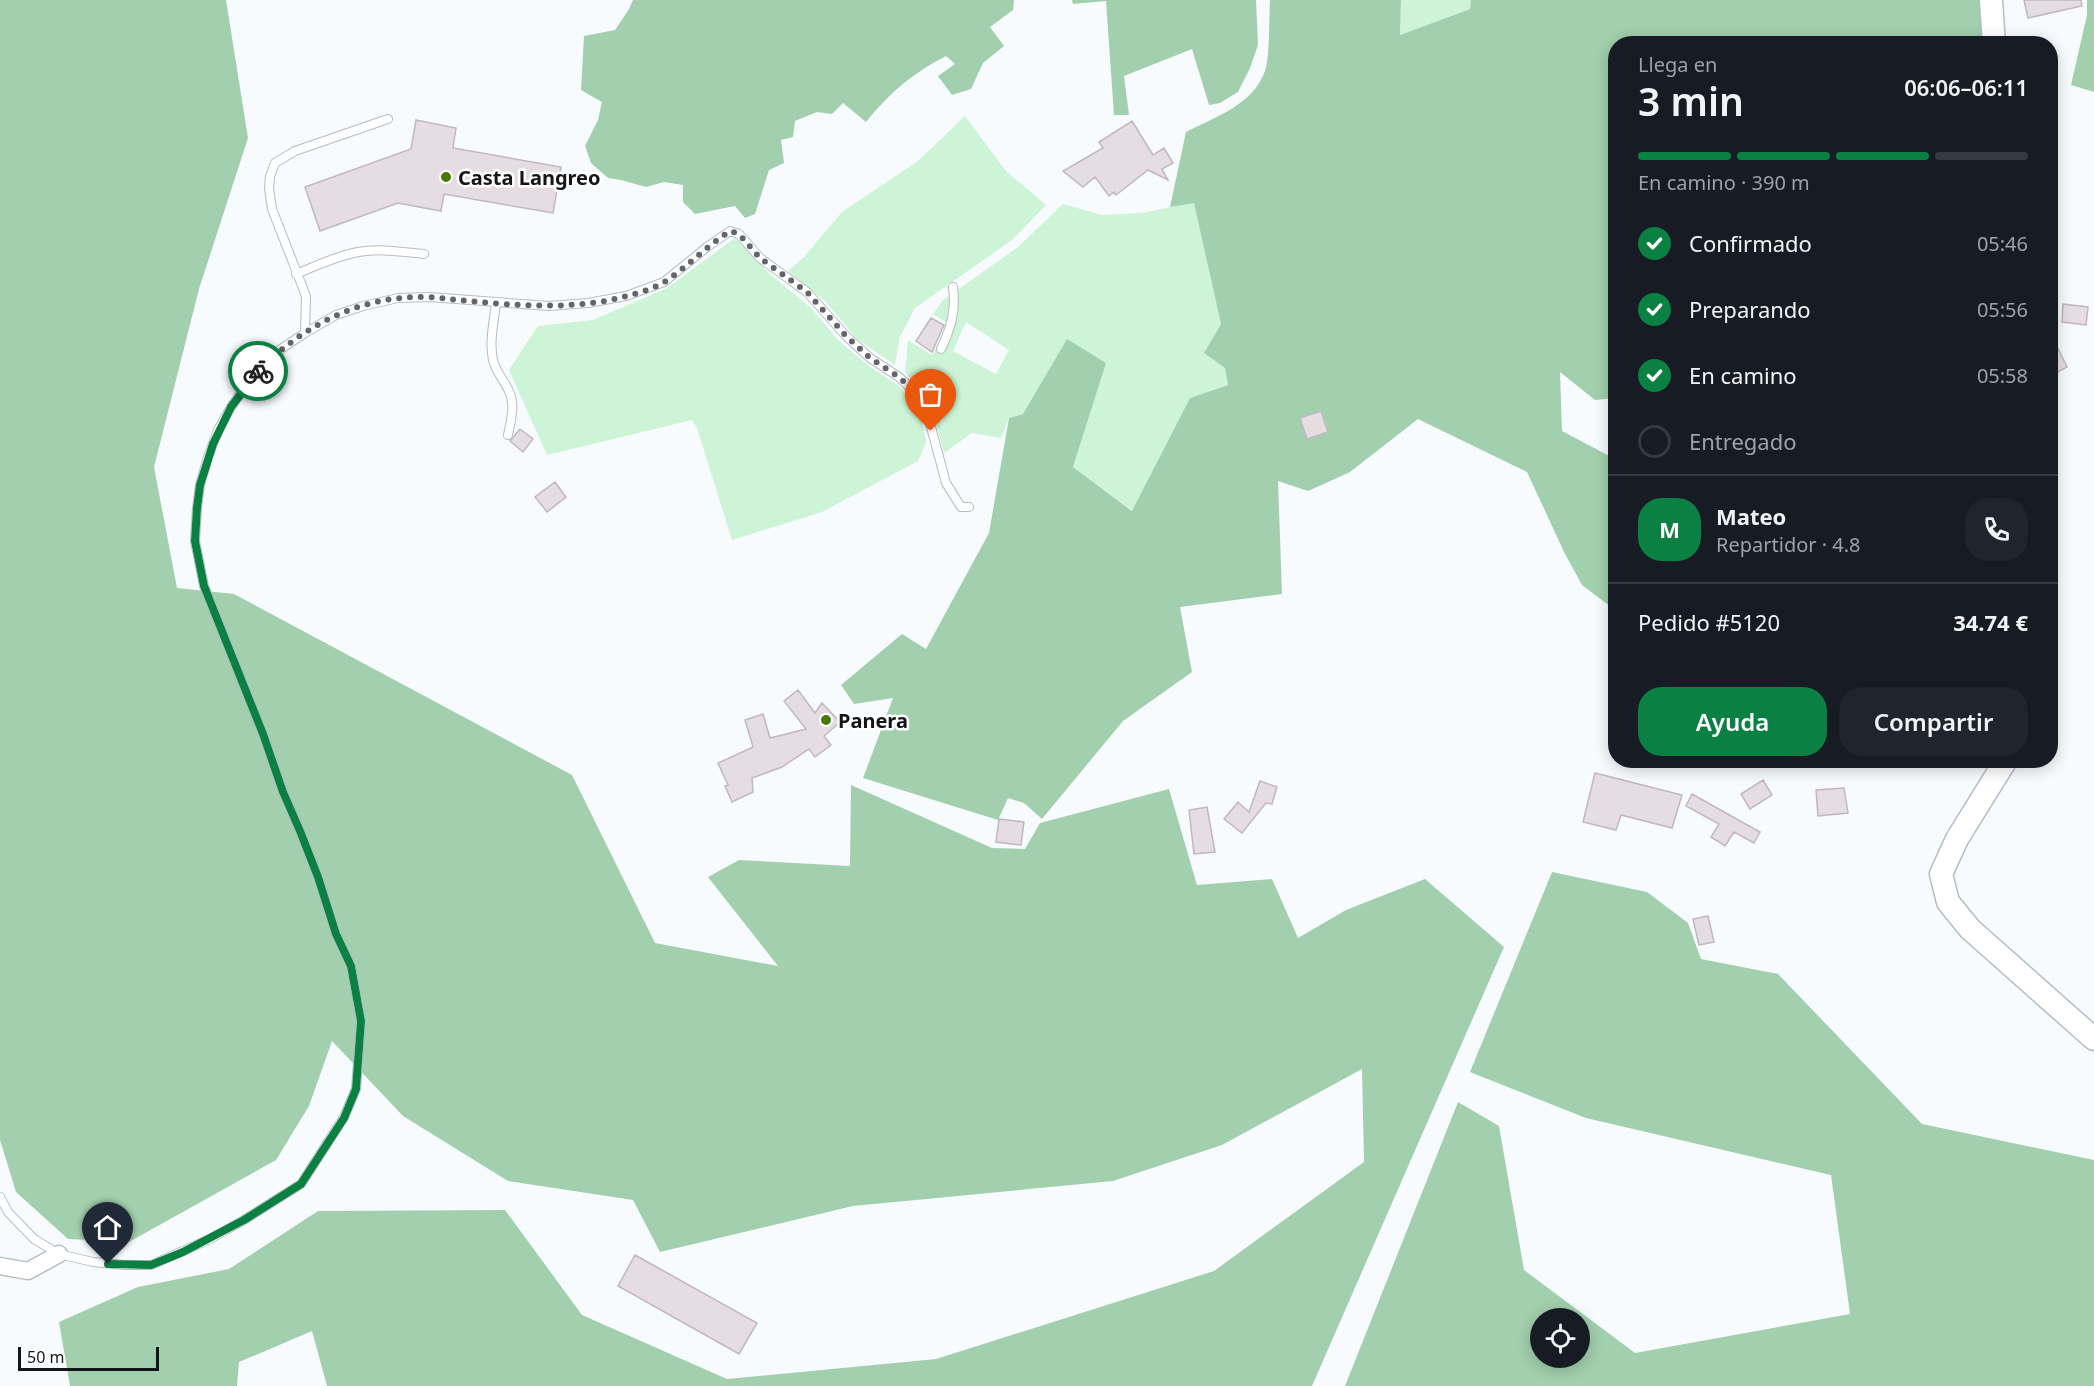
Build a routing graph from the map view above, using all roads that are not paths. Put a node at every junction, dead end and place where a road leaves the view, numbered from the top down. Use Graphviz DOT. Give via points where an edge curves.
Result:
graph roads {
  1 [pos="1991,0"];
  2 [pos="1993,36"];
  3 [pos="388,119"];
  4 [pos="424,254"];
  5 [pos="296,274"];
  6 [pos="953,287"];
  7 [pos="496,303"];
  8 [pos="305,333"];
  9 [pos="940,349"];
  10 [pos="508,435"];
  11 [pos="969,507"];
  12 [pos="2001,768"];
  13 [pos="2094,1039"];
  14 [pos="0,1197"];
  15 [pos="59,1254"];
  16 [pos="0,1266"];
  1 -- 2 [label="street"];
  3 -- 5 [label="lane" via="295,151 275,163 269,188 272,209"];
  4 -- 5 [label="lane" via="358,252"];
  5 -- 8 [label="lane" via="306,296"];
  6 -- 9 [label="lane" via="951,329"];
  7 -- 8 [label="lane" via="398,298 336,315"];
  7 -- 10 [label="lane" via="491,342 493,360 512,400"];
  7 -- 11 [label="lane" via="549,306 626,296 664,282 730,231 739,234 760,258 807,292 870,358 918,395 928,416 946,483 961,507"];
  8 -- 15 [label="lane" via="253,376 218,430 200,485 195,541 204,586 351,966 361,1021 356,1089 344,1118 301,1184 244,1220 151,1265 93,1262"];
  12 -- 13 [label="street" via="1957,839 1941,874 1947,902 1970,929"];
  14 -- 15 [label="lane" via="8,1212 34,1239"];
  15 -- 16 [label="street" via="28,1271"];
}
